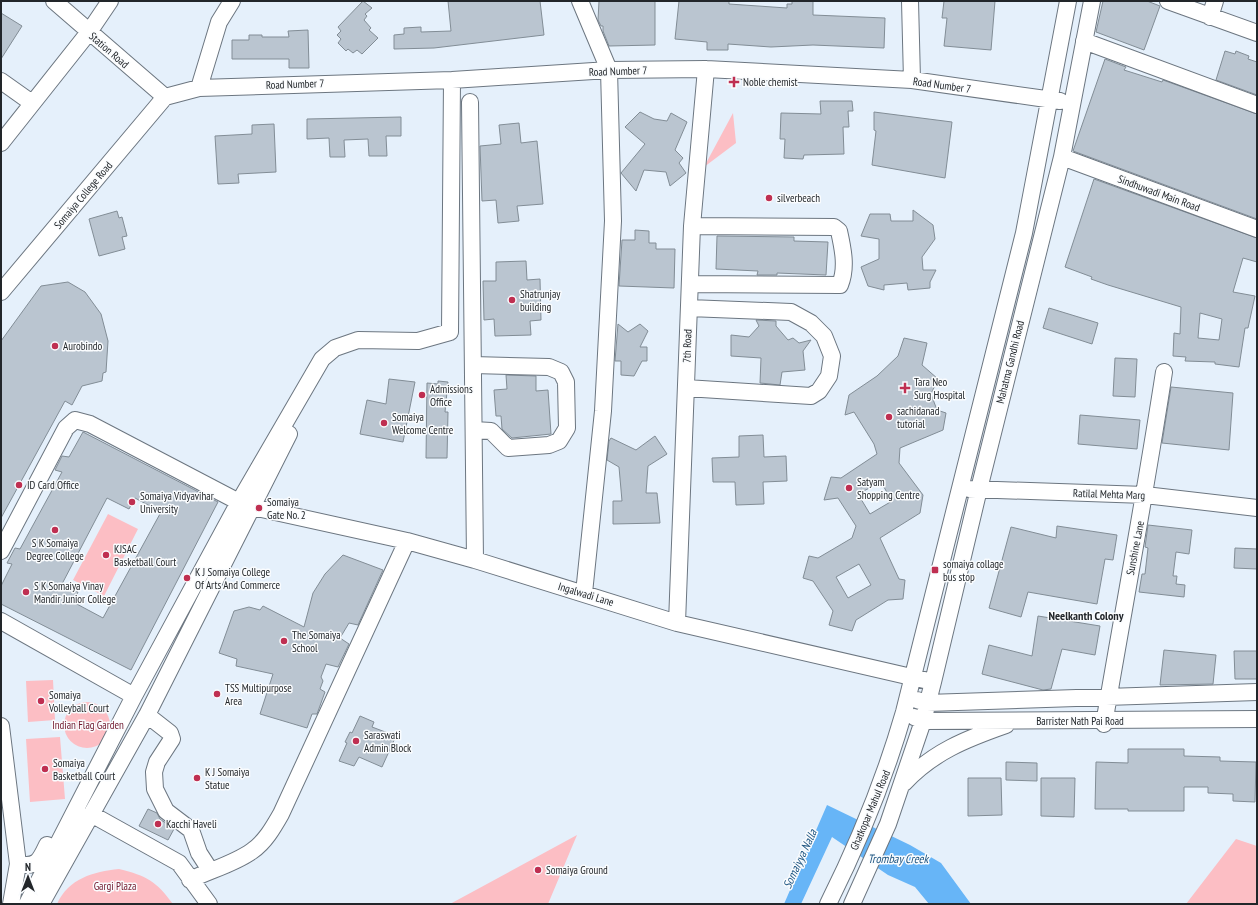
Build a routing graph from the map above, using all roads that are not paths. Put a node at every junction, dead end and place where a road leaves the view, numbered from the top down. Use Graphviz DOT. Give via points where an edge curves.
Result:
graph roads {
  1 [pos="54,1"];
  2 [pos="110,1"];
  3 [pos="232,1"];
  4 [pos="580,1"];
  5 [pos="910,1"];
  6 [pos="1068,1"];
  7 [pos="1092,1"];
  8 [pos="1168,1"];
  9 [pos="1215,1"];
  10 [pos="1210,17"];
  11 [pos="89,32"];
  12 [pos="1257,33"];
  13 [pos="1084,41"];
  14 [pos="706,69"];
  15 [pos="609,70"];
  16 [pos="452,80"];
  17 [pos="912,80"];
  18 [pos="1,81"];
  19 [pos="199,88"];
  20 [pos="165,97"];
  21 [pos="1050,100"];
  22 [pos="470,102"];
  23 [pos="32,103"];
  24 [pos="1072,104"];
  25 [pos="1257,105"];
  26 [pos="1,143"];
  27 [pos="1062,157"];
  28 [pos="692,226"];
  29 [pos="1257,229"];
  30 [pos="690,284"];
  31 [pos="1,292"];
  32 [pos="689,308"];
  33 [pos="473,365"];
  34 [pos="1164,372"];
  35 [pos="686,388"];
  36 [pos="474,430"];
  37 [pos="961,489"];
  38 [pos="979,489"];
  39 [pos="1145,495"];
  40 [pos="250,506"];
  41 [pos="1257,508"];
  42 [pos="407,541"];
  43 [pos="1,551"];
  44 [pos="475,560"];
  45 [pos="584,593"];
  46 [pos="1,622"];
  47 [pos="677,623"];
  48 [pos="913,678"];
  49 [pos="933,682"];
  50 [pos="1257,692"];
  51 [pos="134,696"];
  52 [pos="1110,697"];
  53 [pos="927,703"];
  54 [pos="906,705"];
  55 [pos="147,715"];
  56 [pos="1257,719"];
  57 [pos="923,721"];
  58 [pos="1017,721"];
  59 [pos="1105,722"];
  60 [pos="1,726"];
  61 [pos="901,786"];
  62 [pos="91,814"];
  63 [pos="56,848"];
  64 [pos="18,864"];
  65 [pos="210,870"];
  66 [pos="190,880"];
  67 [pos="859,900"];
  68 [pos="11,904"];
  69 [pos="27,904"];
  70 [pos="41,904"];
  71 [pos="209,904"];
  72 [pos="828,904"];
  1 -- 11 [label="street, Station Road"];
  2 -- 11 [label="street"];
  3 -- 19 [label="street" via="219,22"];
  4 -- 15 [label="street"];
  5 -- 17 [label="street"];
  6 -- 21 [label="street, Mahatma Gandhi Road"];
  7 -- 13 [label="street, Mahatma Gandhi Road"];
  8 -- 10 [label="street"];
  9 -- 10 [label="street"];
  10 -- 12 [label="street"];
  11 -- 20 [label="street, Station Road"];
  11 -- 23 [label="street"];
  13 -- 24 [label="street, Mahatma Gandhi Road"];
  13 -- 25 [label="street"];
  14 -- 15 [label="street, Road Number 7"];
  14 -- 17 [label="street, Road Number 7"];
  14 -- 28 [label="street, 7th Road"];
  15 -- 16 [label="street, Road Number 7"];
  15 -- 45 [label="street" via="613,221 603,411"];
  16 -- 19 [label="street, Road Number 7"];
  16 -- 40 [label="street" via="450,332 418,341 358,340 330,352 314,370"];
  17 -- 21 [label="street, Road Number 7"];
  18 -- 23 [label="street"];
  19 -- 20 [label="street, Road Number 7"];
  20 -- 31 [label="street, Somaiya College Road"];
  21 -- 24 [label="street, Road Number 7"];
  21 -- 37 [label="street, Mahatma Gandhi Road" via="1024,233"];
  22 -- 33 [label="street"];
  23 -- 26 [label="street"];
  24 -- 27 [label="street, Mahatma Gandhi Road"];
  27 -- 29 [label="street, Sindhuwadi Main Road"];
  27 -- 38 [label="street, Mahatma Gandhi Road"];
  28 -- 30 [label="street, 7th Road"];
  28 -- 30 [label="street" via="834,227 839,231 844,253 840,285"];
  30 -- 32 [label="street, 7th Road"];
  32 -- 35 [label="street, 7th Road"];
  32 -- 35 [label="street" via="791,312 811,323 824,336 832,356 829,376 820,391 811,396"];
  33 -- 36 [label="street"];
  33 -- 36 [label="street" via="549,367 561,372 566,382 567,428 559,441 550,445 508,448 490,431"];
  34 -- 39 [label="street, Sunshine Lane"];
  35 -- 47 [label="street, 7th Road"];
  36 -- 44 [label="street"];
  37 -- 38 [label="street, Ratilal Mehta Marg"];
  37 -- 48 [label="street, Mahatma Gandhi Road"];
  38 -- 39 [label="street, Ratilal Mehta Marg"];
  38 -- 49 [label="street, Mahatma Gandhi Road"];
  39 -- 41 [label="street, Ratilal Mehta Marg"];
  39 -- 52 [label="street, Sunshine Lane"];
  40 -- 42 [label="street, Ingalwadi Lane"];
  40 -- 43 [label="street, Ingalwadi Lane" via="90,424 75,420 66,428"];
  40 -- 51 [label="street"];
  40 -- 55 [label="street"];
  42 -- 44 [label="street, Ingalwadi Lane"];
  42 -- 65 [label="street" via="268,835 240,858"];
  44 -- 45 [label="street, Ingalwadi Lane"];
  45 -- 47 [label="street, Ingalwadi Lane"];
  46 -- 51 [label="street"];
  47 -- 48 [label="street, Ingalwadi Lane"];
  48 -- 49 [label="street, Ingalwadi Lane"];
  48 -- 54 [label="street, Mahatma Gandhi Road"];
  49 -- 53 [label="street, Mahatma Gandhi Road"];
  50 -- 52 [label="street"];
  51 -- 63 [label="street"];
  52 -- 53 [label="street"];
  52 -- 59 [label="street, Sunshine Lane"];
  53 -- 54 [label="street"];
  53 -- 57 [label="street, Mahatma Gandhi Road"];
  54 -- 57 [label="street, Barrister Nath Pai Road"];
  54 -- 72 [label="street, Ghatkopar Mahul Road" via="891,759"];
  55 -- 62 [label="street"];
  55 -- 65 [label="street" via="170,733 172,739 154,772 153,782 157,795 171,816 191,830 199,853"];
  56 -- 59 [label="street, Barrister Nath Pai Road"];
  57 -- 58 [label="street, Barrister Nath Pai Road"];
  57 -- 61 [label="street, Ghatkopar Mahul Road"];
  58 -- 59 [label="street, Barrister Nath Pai Road"];
  58 -- 61 [label="street" via="943,750 918,768"];
  60 -- 64 [label="street"];
  61 -- 67 [label="street, Ghatkopar Mahul Road" via="867,872"];
  62 -- 66 [label="street" via="179,863"];
  62 -- 70 [label="street"];
  63 -- 64 [label="street" via="47,844 40,860 28,865"];
  63 -- 69 [label="street"];
  64 -- 68 [label="street"];
  65 -- 66 [label="street"];
  66 -- 71 [label="street"];
}
